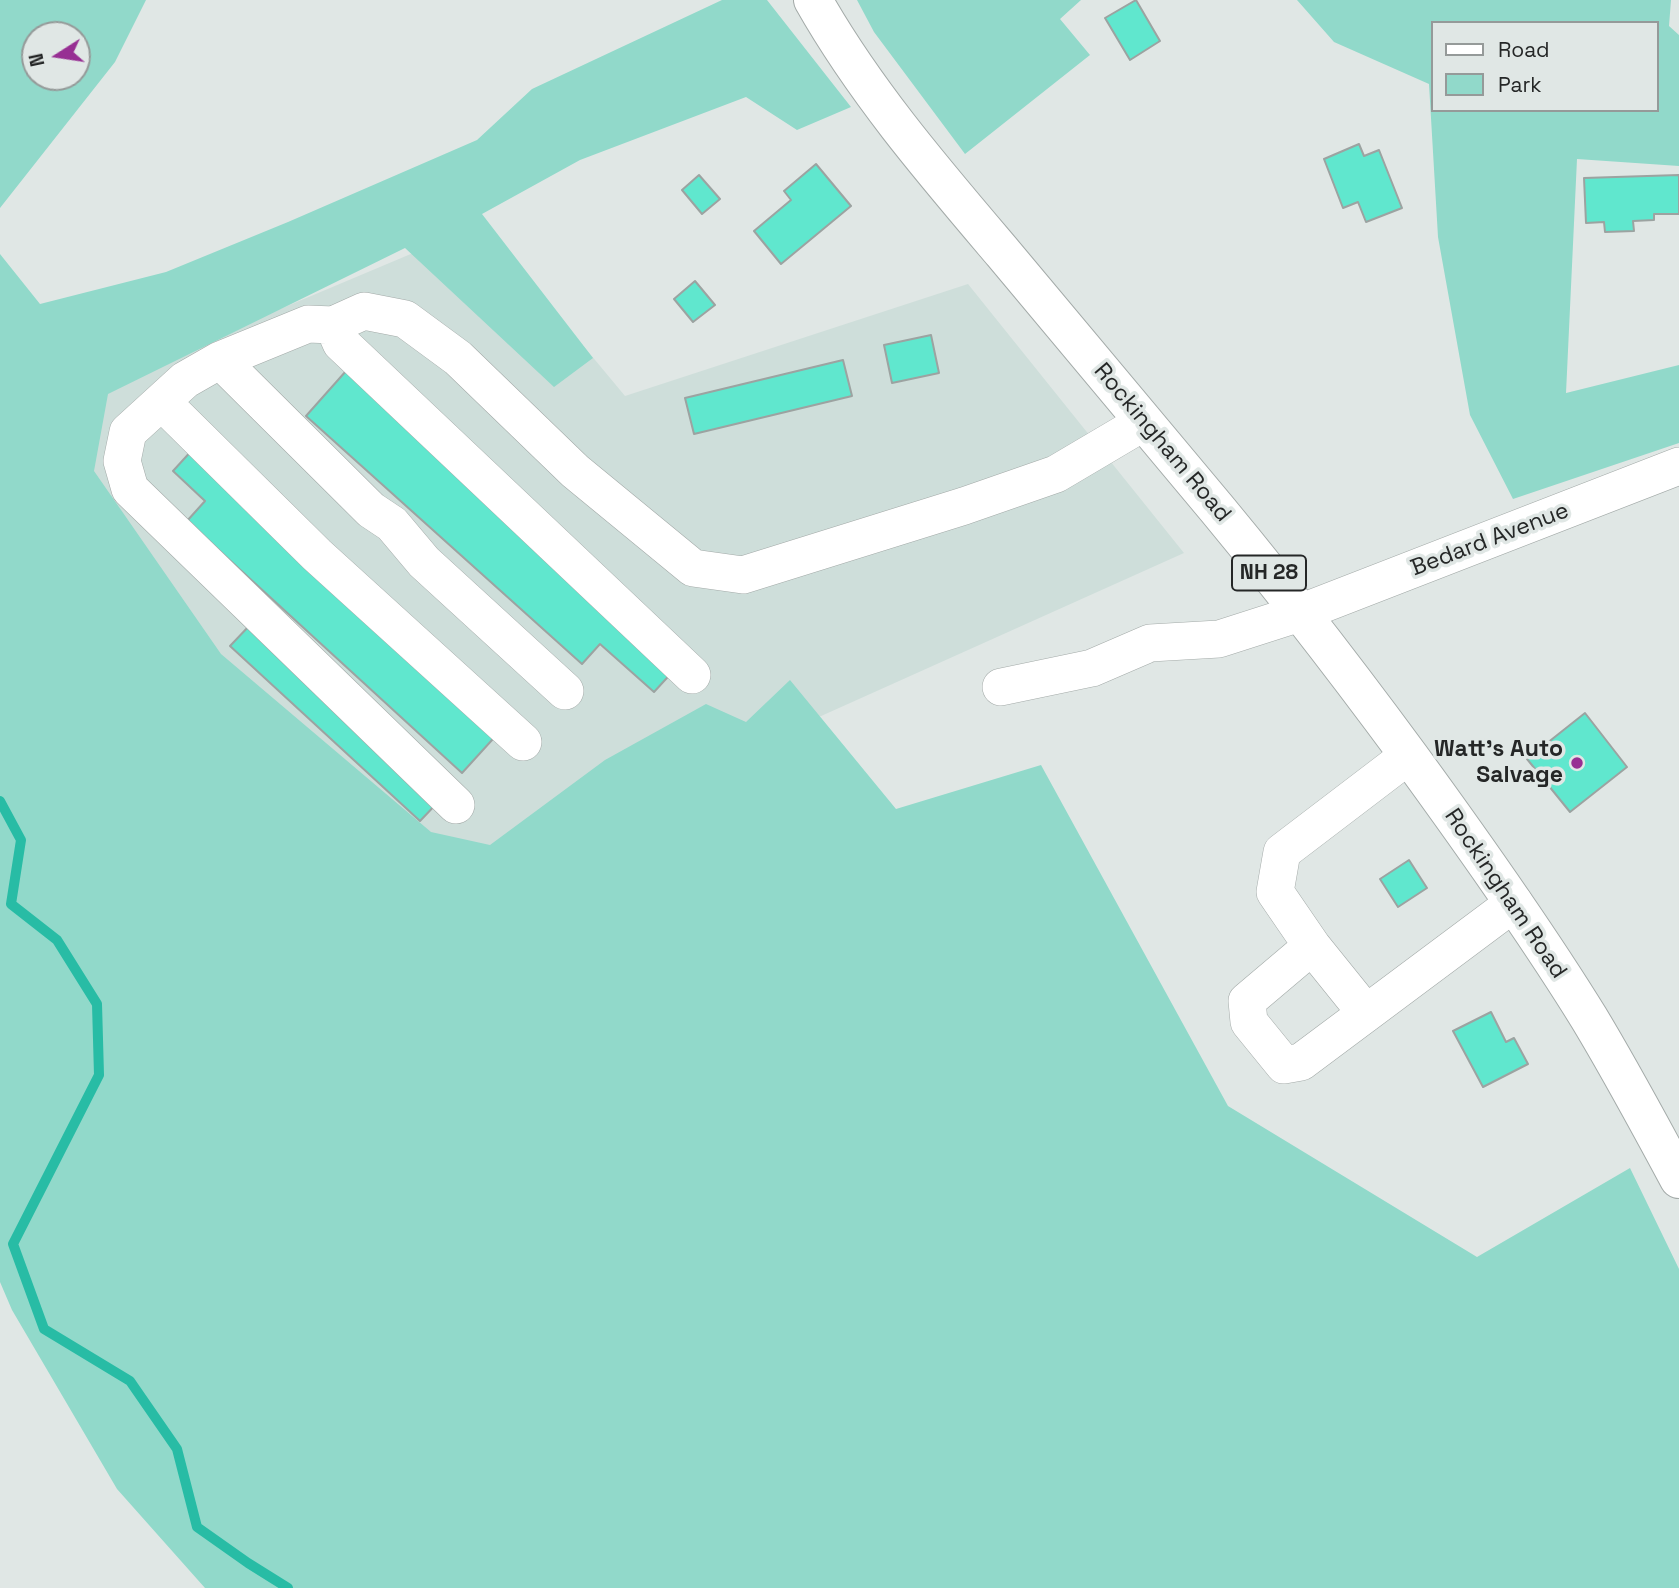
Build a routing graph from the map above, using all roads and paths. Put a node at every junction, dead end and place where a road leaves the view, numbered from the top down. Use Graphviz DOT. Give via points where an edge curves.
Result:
graph roads {
  1 [pos="813,0"];
  2 [pos="333,325"];
  3 [pos="220,360"];
  4 [pos="162,402"];
  5 [pos="1144,422"];
  6 [pos="1679,466"];
  7 [pos="1300,613"];
  8 [pos="692,675"];
  9 [pos="1001,687"];
  10 [pos="565,691"];
  11 [pos="523,742"];
  12 [pos="1408,755"];
  13 [pos="456,805"];
  14 [pos="1514,903"];
  15 [pos="1312,946"];
  16 [pos="1366,1013"];
  17 [pos="1679,1179"];
  1 -- 5 [label="main road, Rockingham Road / NH 28" via="900,128"];
  2 -- 3 [label="street" via="308,324"];
  2 -- 5 [label="street" via="364,311 405,319 458,358 575,471 692,568 743,575 1056,474"];
  2 -- 8 [label="street" via="341,343"];
  3 -- 4 [label="street" via="185,380"];
  3 -- 10 [label="street" via="370,510 392,524 424,562"];
  4 -- 11 [label="street" via="317,555"];
  4 -- 13 [label="street" via="128,432 122,461 130,489"];
  5 -- 7 [label="main road, Rockingham Road / NH 28"];
  6 -- 7 [label="street, Bedard Avenue"];
  7 -- 9 [label="street, Bedard Avenue" via="1219,639 1150,643 1093,668"];
  7 -- 12 [label="main road, Rockingham Road / NH 28"];
  12 -- 14 [label="main road, Rockingham Road / NH 28"];
  12 -- 15 [label="street" via="1283,852 1275,892"];
  14 -- 16 [label="street"];
  14 -- 17 [label="main road, Rockingham Road / NH 28" via="1589,1018"];
  15 -- 16 [label="street"];
  15 -- 16 [label="street" via="1247,1001 1249,1022 1284,1065 1301,1062"];
}
